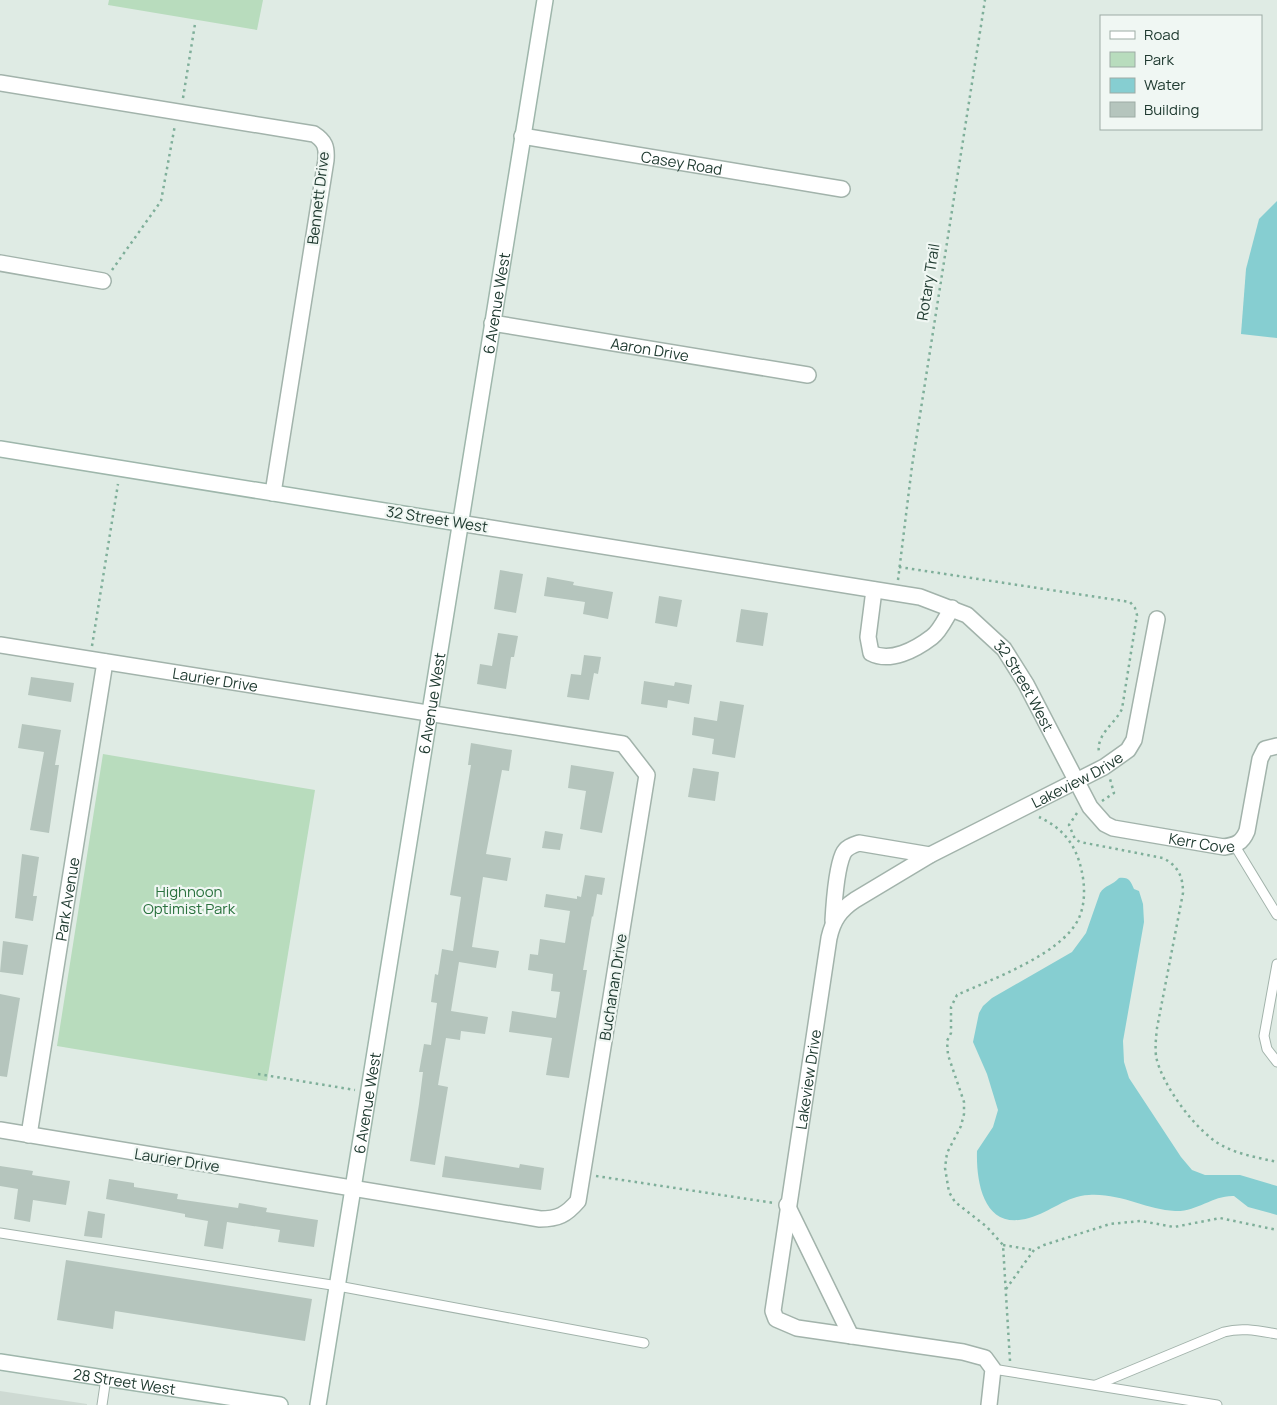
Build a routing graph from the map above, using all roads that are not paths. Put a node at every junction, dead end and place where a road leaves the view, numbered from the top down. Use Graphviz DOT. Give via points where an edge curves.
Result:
graph roads {
  1 [pos="545,0"];
  2 [pos="0,83"];
  3 [pos="522,136"];
  4 [pos="842,189"];
  5 [pos="0,263"];
  6 [pos="103,281"];
  7 [pos="492,323"];
  8 [pos="808,375"];
  9 [pos="0,449"];
  10 [pos="273,493"];
  11 [pos="459,523"];
  12 [pos="874,590"];
  13 [pos="952,608"];
  14 [pos="1158,619"];
  15 [pos="0,645"];
  16 [pos="98,661"];
  17 [pos="429,715"];
  18 [pos="1277,746"];
  19 [pos="1077,781"];
  20 [pos="1235,846"];
  21 [pos="930,855"];
  22 [pos="1277,915"];
  23 [pos="832,923"];
  24 [pos="1277,964"];
  25 [pos="1277,1062"];
  26 [pos="0,1130"];
  27 [pos="29,1135"];
  28 [pos="353,1189"];
  29 [pos="788,1205"];
  30 [pos="0,1233"];
  31 [pos="338,1286"];
  32 [pos="1277,1334"];
  33 [pos="851,1336"];
  34 [pos="644,1343"];
  35 [pos="0,1362"];
  36 [pos="989,1364"];
  37 [pos="106,1378"];
  38 [pos="1096,1386"];
  39 [pos="102,1405"];
  40 [pos="280,1405"];
  41 [pos="318,1405"];
  42 [pos="989,1405"];
  43 [pos="1217,1405"];
  1 -- 3 [label="street, 6 Avenue West"];
  2 -- 10 [label="street, Bennett Drive" via="314,134 323,139 327,150"];
  3 -- 4 [label="street, Casey Road"];
  3 -- 7 [label="street, 6 Avenue West"];
  5 -- 6 [label="street"];
  7 -- 8 [label="street, Aaron Drive"];
  7 -- 11 [label="street, 6 Avenue West"];
  9 -- 10 [label="street, 32 Street West"];
  10 -- 11 [label="street, 32 Street West"];
  11 -- 12 [label="street, 32 Street West"];
  11 -- 17 [label="street, 6 Avenue West"];
  12 -- 13 [label="street, 32 Street West" via="920,597"];
  12 -- 13 [label="street" via="868,637 871,653 881,658 897,656 932,637"];
  13 -- 19 [label="street, 32 Street West" via="967,615 1008,656"];
  14 -- 19 [label="street, Lakeview Drive" via="1134,740 1117,759"];
  15 -- 16 [label="street, Laurier Drive"];
  16 -- 17 [label="street, Laurier Drive"];
  16 -- 27 [label="street, Park Avenue"];
  17 -- 28 [label="street, 6 Avenue West"];
  17 -- 28 [label="street, Buchanan Drive" via="623,744 647,775 578,1200 569,1212 556,1219"];
  18 -- 20 [label="street, Kerr Cove" via="1266,750 1260,759 1247,831 1244,839"];
  19 -- 20 [label="street, Kerr Cove" via="1098,817 1114,828"];
  19 -- 21 [label="street, Lakeview Drive"];
  20 -- 22 [label="lane"];
  21 -- 23 [label="street, Lakeview Drive" via="843,908"];
  21 -- 23 [label="street, Lakeview Drive" via="859,843 850,846 843,852"];
  23 -- 29 [label="street, Lakeview Drive"];
  24 -- 25 [label="lane" via="1264,1036 1267,1049"];
  26 -- 27 [label="street, Laurier Drive"];
  27 -- 28 [label="street, Laurier Drive"];
  28 -- 31 [label="street, 6 Avenue West"];
  29 -- 33 [label="street"];
  29 -- 33 [label="street, Lakeview Drive" via="774,1300 776,1319 796,1328"];
  30 -- 31 [label="lane"];
  31 -- 34 [label="lane"];
  31 -- 41 [label="street, 6 Avenue West"];
  32 -- 38 [label="lane" via="1251,1329 1224,1332"];
  33 -- 36 [label="street, Lakeview Drive" via="975,1354"];
  35 -- 37 [label="street, 28 Street West"];
  36 -- 38 [label="lane" via="1011,1372"];
  36 -- 42 [label="street"];
  37 -- 39 [label="lane"];
  37 -- 40 [label="street, 28 Street West"];
  38 -- 43 [label="lane"];
}
